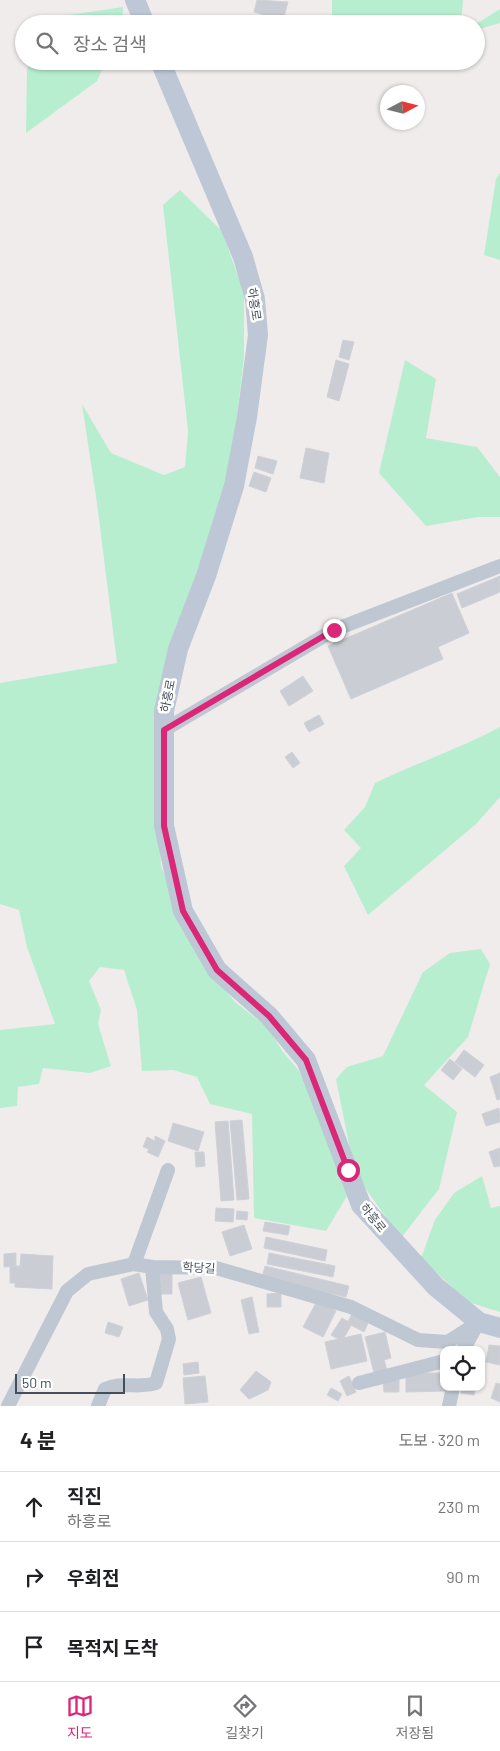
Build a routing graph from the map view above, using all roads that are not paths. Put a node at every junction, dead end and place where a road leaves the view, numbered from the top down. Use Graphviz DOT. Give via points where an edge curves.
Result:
graph roads {
  1 [pos="135,0"];
  2 [pos="141,15"];
  3 [pos="164,70"];
  4 [pos="500,566"];
  5 [pos="164,730"];
  6 [pos="168,1170"];
  7 [pos="134,1264"];
  8 [pos="152,1267"];
  9 [pos="479,1322"];
  10 [pos="500,1328"];
  11 [pos="465,1346"];
  12 [pos="440,1362"];
  13 [pos="359,1383"];
  14 [pos="452,1391"];
  15 [pos="8,1406"];
  16 [pos="98,1406"];
  17 [pos="449,1406"];
  1 -- 2 [label="street"];
  3 -- 5 [label="street, 하흥로" via="243,257 255,299 258,335 234,486 206,576 178,649 164,711"];
  4 -- 5 [label="street" via="334,630"];
  5 -- 9 [label="street, 하흥로" via="164,826 183,911 217,970 269,1016 306,1060 361,1205 436,1287"];
  6 -- 7 [label="street"];
  7 -- 8 [label="street, 학당길"];
  7 -- 15 [label="street, 학당길" via="88,1274 67,1291"];
  8 -- 9 [label="street, 학당길" via="216,1268 351,1307 418,1340 448,1342"];
  8 -- 16 [label="street" via="156,1312 167,1329 169,1339 156,1383 148,1386 116,1384 105,1389"];
  9 -- 10 [label="street, 하흥로"];
  9 -- 11 [label="street"];
  12 -- 13 [label="street"];
  14 -- 17 [label="street"];
}
